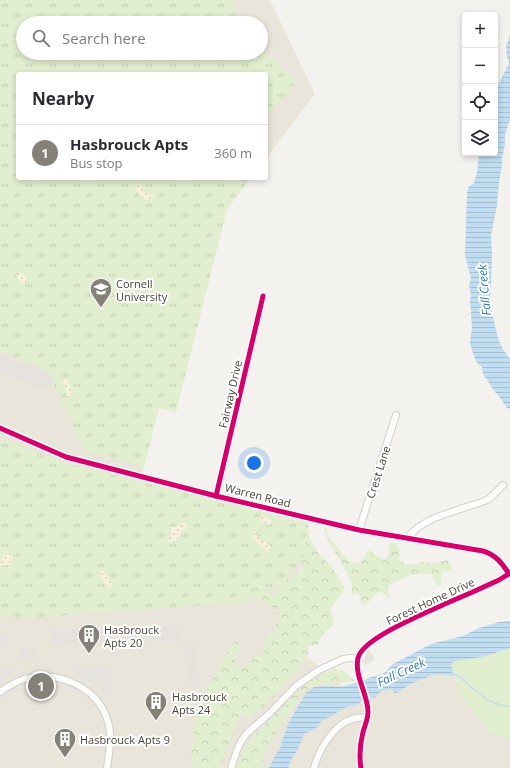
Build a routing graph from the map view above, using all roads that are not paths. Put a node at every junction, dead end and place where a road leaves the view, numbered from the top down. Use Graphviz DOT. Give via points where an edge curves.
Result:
graph roads {
  1 [pos="263,296"];
  2 [pos="396,415"];
  3 [pos="0,428"];
  4 [pos="503,485"];
  5 [pos="216,496"];
  6 [pos="359,530"];
  7 [pos="407,538"];
  8 [pos="509,574"];
  9 [pos="358,658"];
  10 [pos="0,692"];
  11 [pos="368,718"];
  12 [pos="107,768"];
  13 [pos="232,768"];
  14 [pos="314,768"];
  15 [pos="361,768"];
  1 -- 5 [label="street, Fairway Drive"];
  2 -- 6 [label="street, Crest Lane"];
  3 -- 5 [label="street, Warren Road" via="66,457"];
  4 -- 7 [label="street" via="487,500 437,516"];
  5 -- 6 [label="street, Warren Road"];
  6 -- 7 [label="street, Warren Road"];
  7 -- 8 [label="street, Warren Road" via="488,553 500,560"];
  8 -- 9 [label="street, Forest Home Drive" via="390,630 368,645"];
  9 -- 11 [label="street"];
  9 -- 13 [label="street" via="343,659 319,670 296,686 247,734 240,743"];
  10 -- 12 [label="street" via="25,679 41,677 60,678 84,688 98,701 107,718 111,737"];
  11 -- 14 [label="street" via="345,722 337,728 324,744"];
  11 -- 15 [label="street" via="360,750"];
}
